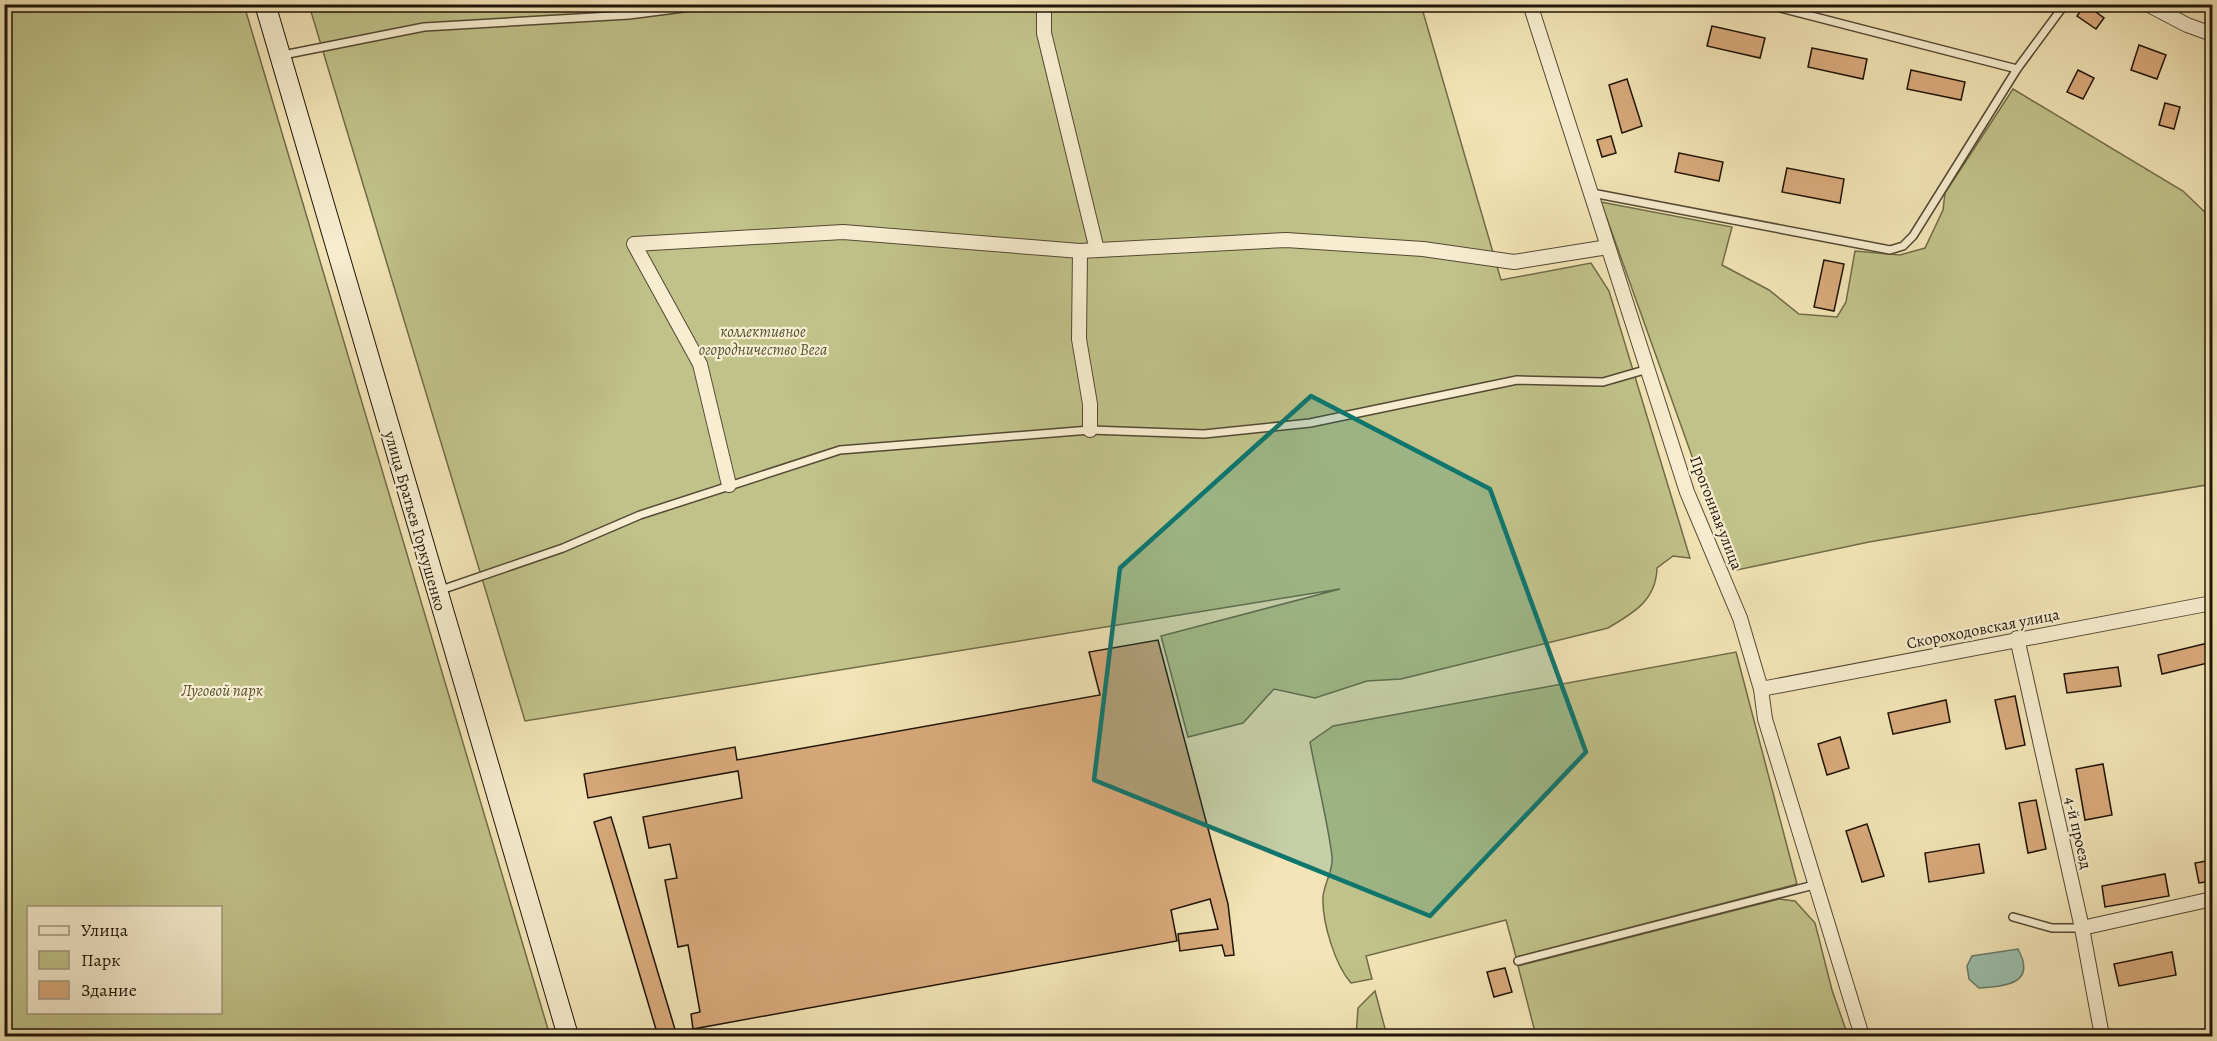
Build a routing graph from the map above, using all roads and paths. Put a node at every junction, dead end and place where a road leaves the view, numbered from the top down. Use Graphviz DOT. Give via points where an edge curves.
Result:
graph roads {
  1 [pos="265,4"];
  2 [pos="714,4"];
  3 [pos="1044,4"];
  4 [pos="1530,4"];
  5 [pos="1765,4"];
  6 [pos="2065,4"];
  7 [pos="2147,4"];
  8 [pos="2212,34"];
  9 [pos="280,56"];
  10 [pos="2017,69"];
  11 [pos="1592,193"];
  12 [pos="1608,247"];
  13 [pos="1097,250"];
  14 [pos="1080,251"];
  15 [pos="1648,369"];
  16 [pos="1090,430"];
  17 [pos="729,485"];
  18 [pos="436,591"];
  19 [pos="2212,603"];
  20 [pos="2018,638"];
  21 [pos="1761,689"];
  22 [pos="1814,885"];
  23 [pos="2212,899"];
  24 [pos="2013,917"];
  25 [pos="2082,928"];
  26 [pos="1518,961"];
  27 [pos="568,1036"];
  28 [pos="1862,1036"];
  29 [pos="2102,1036"];
  1 -- 9 [label="street, улица Братьев Горкушенко"];
  2 -- 9 [label="lane" via="629,15 424,27"];
  3 -- 13 [label="street" via="1044,33"];
  4 -- 11 [label="street, Прогонная улица"];
  5 -- 10 [label="lane"];
  6 -- 10 [label="lane"];
  7 -- 8 [label="street" via="2187,26"];
  9 -- 18 [label="street, улица Братьев Горкушенко"];
  10 -- 11 [label="lane" via="1913,236 1903,246 1890,250"];
  11 -- 12 [label="street, Прогонная улица"];
  12 -- 13 [label="street" via="1515,262 1423,249 1286,240"];
  12 -- 15 [label="street, Прогонная улица"];
  13 -- 14 [label="street"];
  14 -- 16 [label="street" via="1079,339 1090,404"];
  14 -- 17 [label="street" via="843,232 634,244 700,364"];
  15 -- 16 [label="lane" via="1603,382 1517,380 1310,423 1204,434"];
  15 -- 21 [label="street, Прогонная улица" via="1688,492 1740,618"];
  16 -- 17 [label="lane" via="840,450"];
  17 -- 18 [label="lane" via="640,515 563,549"];
  18 -- 27 [label="street, улица Братьев Горкушенко"];
  19 -- 20 [label="street, Скороходовская улица"];
  20 -- 21 [label="street, Скороходовская улица"];
  20 -- 25 [label="street, 4-й проезд"];
  21 -- 22 [label="street, Прогонная улица" via="1765,719"];
  22 -- 26 [label="lane"];
  22 -- 28 [label="street, Прогонная улица"];
  23 -- 25 [label="street"];
  24 -- 25 [label="lane" via="2052,928"];
  25 -- 29 [label="street, 4-й проезд"];
}
